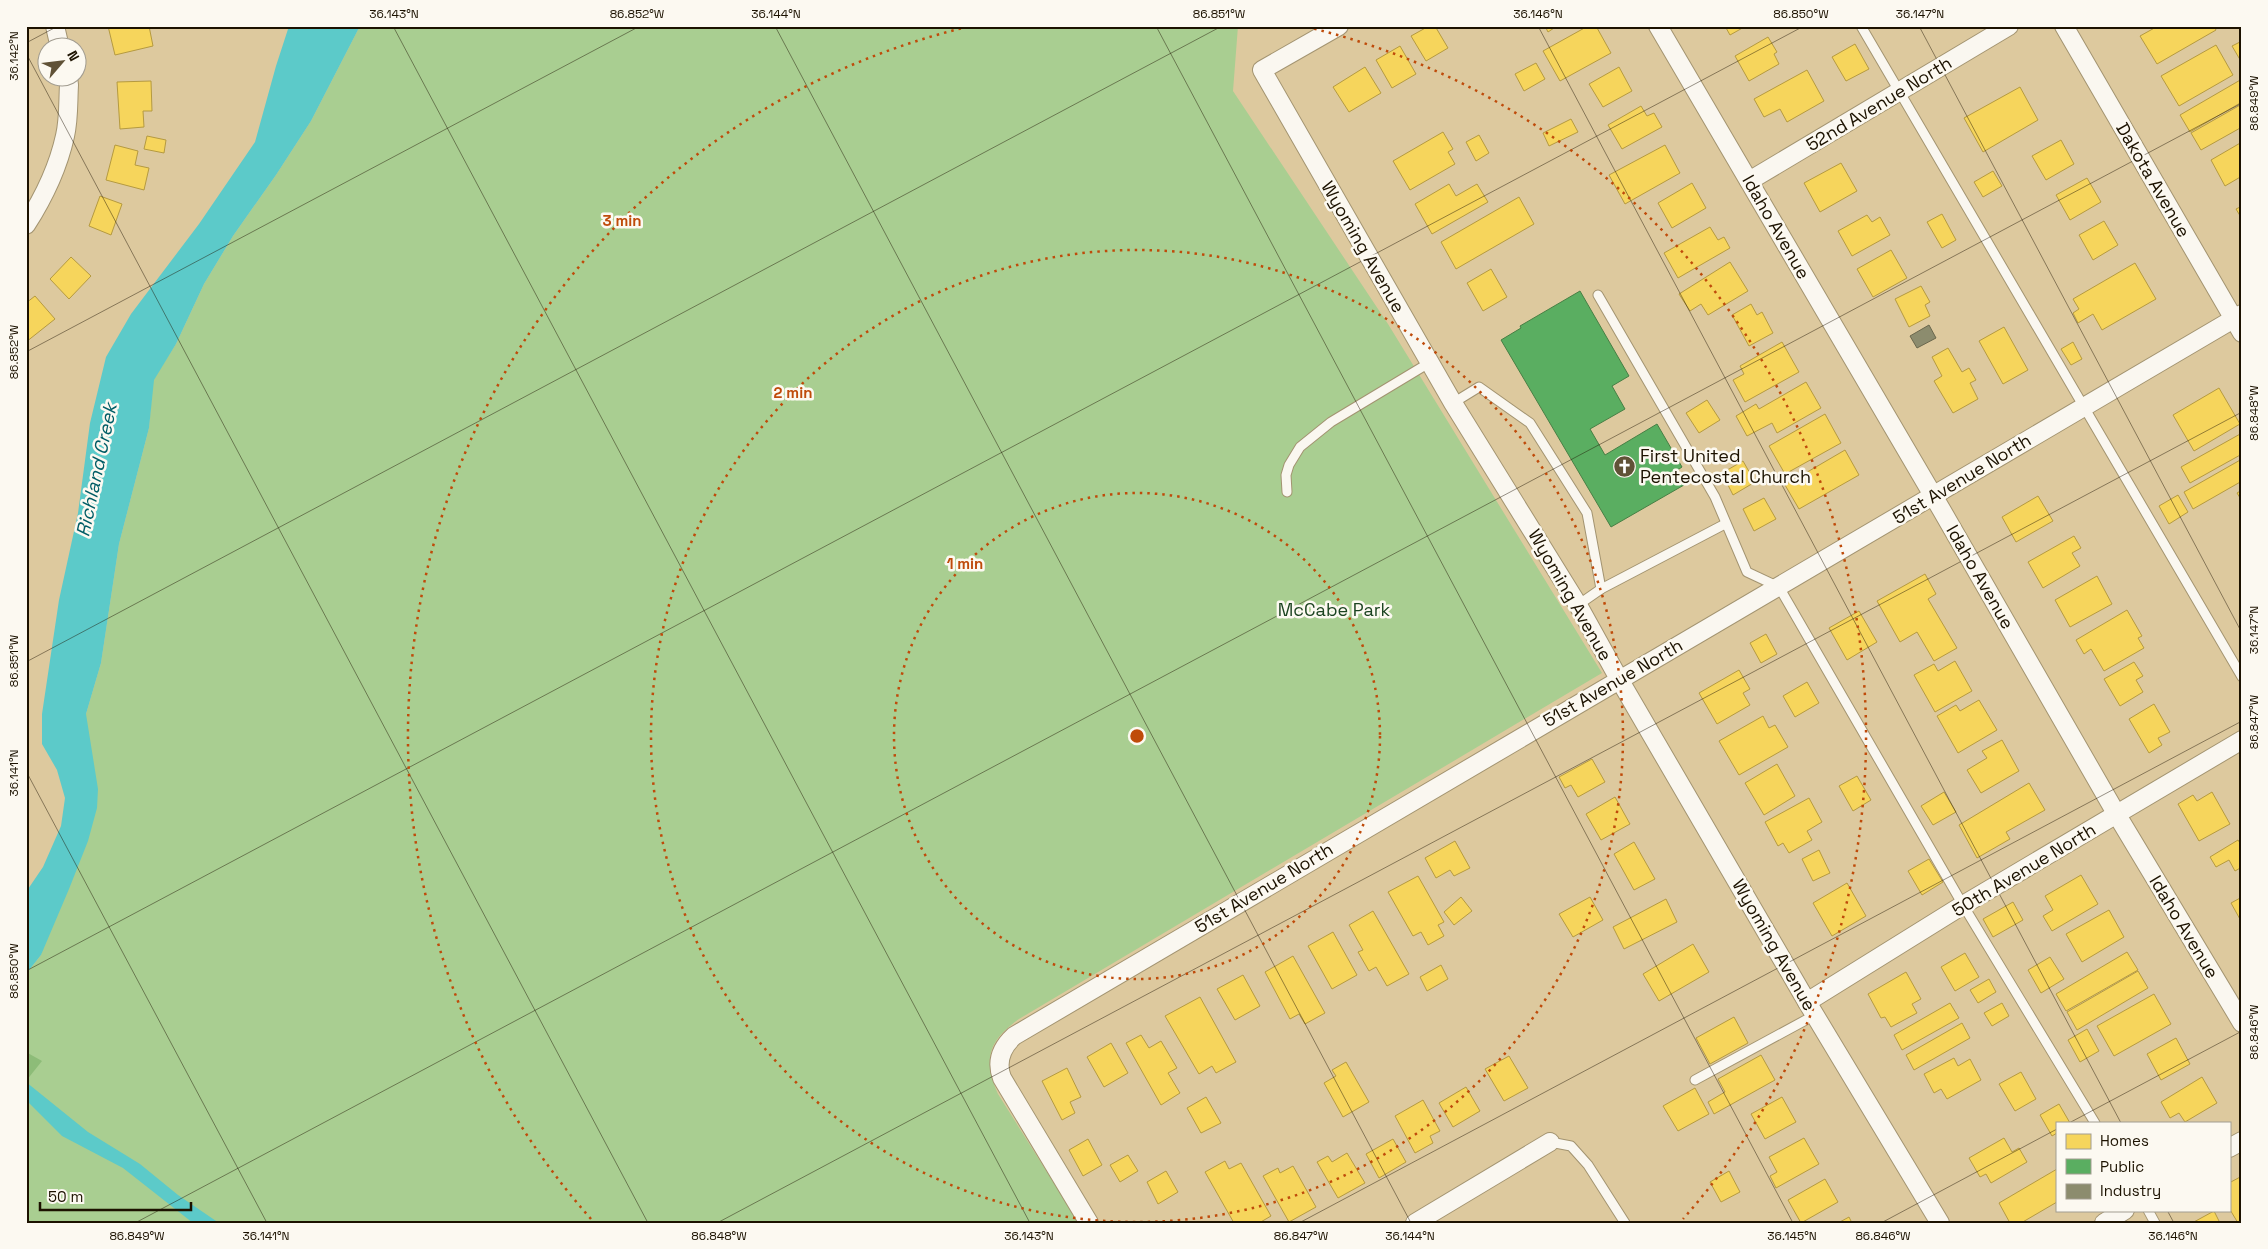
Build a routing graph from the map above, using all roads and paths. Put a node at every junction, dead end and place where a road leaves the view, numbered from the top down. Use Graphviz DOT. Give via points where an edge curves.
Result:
graph roads {
  1 [pos="1339,26"];
  2 [pos="1658,26"];
  3 [pos="1862,26"];
  4 [pos="2009,26"];
  5 [pos="2064,26"];
  6 [pos="69,88"];
  7 [pos="1900,92"];
  8 [pos="1749,181"];
  9 [pos="26,225"];
  10 [pos="1598,295"];
  11 [pos="2239,322"];
  12 [pos="1429,363"];
  13 [pos="1452,403"];
  14 [pos="2084,407"];
  15 [pos="1287,492"];
  16 [pos="1934,496"];
  17 [pos="1725,524"];
  18 [pos="1779,588"];
  19 [pos="1601,589"];
  20 [pos="1578,605"];
  21 [pos="2242,678"];
  22 [pos="1619,679"];
  23 [pos="2242,740"];
  24 [pos="2117,815"];
  25 [pos="1963,905"];
  26 [pos="1811,1008"];
  27 [pos="2242,1023"];
  28 [pos="1696,1080"];
  29 [pos="2094,1122"];
  30 [pos="2242,1141"];
  31 [pos="1550,1142"];
  32 [pos="2230,1147"];
  33 [pos="2122,1212"];
  34 [pos="1089,1223"];
  35 [pos="1415,1223"];
  36 [pos="1625,1223"];
  37 [pos="1940,1223"];
  38 [pos="2104,1223"];
  1 -- 12 [label="street, Wyoming Avenue" via="1262,70"];
  2 -- 8 [label="street, Idaho Avenue"];
  3 -- 7 [label="lane"];
  4 -- 7 [label="street, 52nd Avenue North"];
  5 -- 11 [label="street, Dakota Avenue"];
  6 -- 9 [label="street" via="66,134 40,204"];
  7 -- 8 [label="street, 52nd Avenue North"];
  7 -- 14 [label="lane"];
  8 -- 16 [label="street, Idaho Avenue"];
  10 -- 17 [label="lane" via="1715,497"];
  11 -- 14 [label="street, 51st Avenue North"];
  12 -- 13 [label="street, Wyoming Avenue"];
  12 -- 15 [label="lane" via="1330,422 1300,447 1288,465"];
  13 -- 19 [label="lane" via="1479,387 1530,423 1587,513"];
  13 -- 20 [label="street, Wyoming Avenue"];
  14 -- 16 [label="street, 51st Avenue North"];
  14 -- 21 [label="lane"];
  16 -- 18 [label="street, 51st Avenue North"];
  16 -- 24 [label="street, Idaho Avenue"];
  17 -- 18 [label="lane" via="1747,572"];
  17 -- 19 [label="lane"];
  18 -- 22 [label="street, 51st Avenue North"];
  18 -- 25 [label="lane"];
  19 -- 20 [label="lane"];
  20 -- 22 [label="street, Wyoming Avenue"];
  22 -- 26 [label="street, Wyoming Avenue"];
  22 -- 34 [label="street, 51st Avenue North" via="1014,1036 1003,1048 1000,1066 1004,1084"];
  23 -- 24 [label="street, 50th Avenue North"];
  24 -- 25 [label="street, 50th Avenue North"];
  24 -- 27 [label="street, Idaho Avenue"];
  25 -- 26 [label="street, 50th Avenue North"];
  25 -- 29 [label="lane"];
  26 -- 28 [label="lane"];
  26 -- 37 [label="street, Wyoming Avenue"];
  30 -- 32 [label="street"];
  31 -- 35 [label="street"];
  31 -- 36 [label="lane" via="1571,1146 1588,1165"];
  33 -- 38 [label="street"];
}
